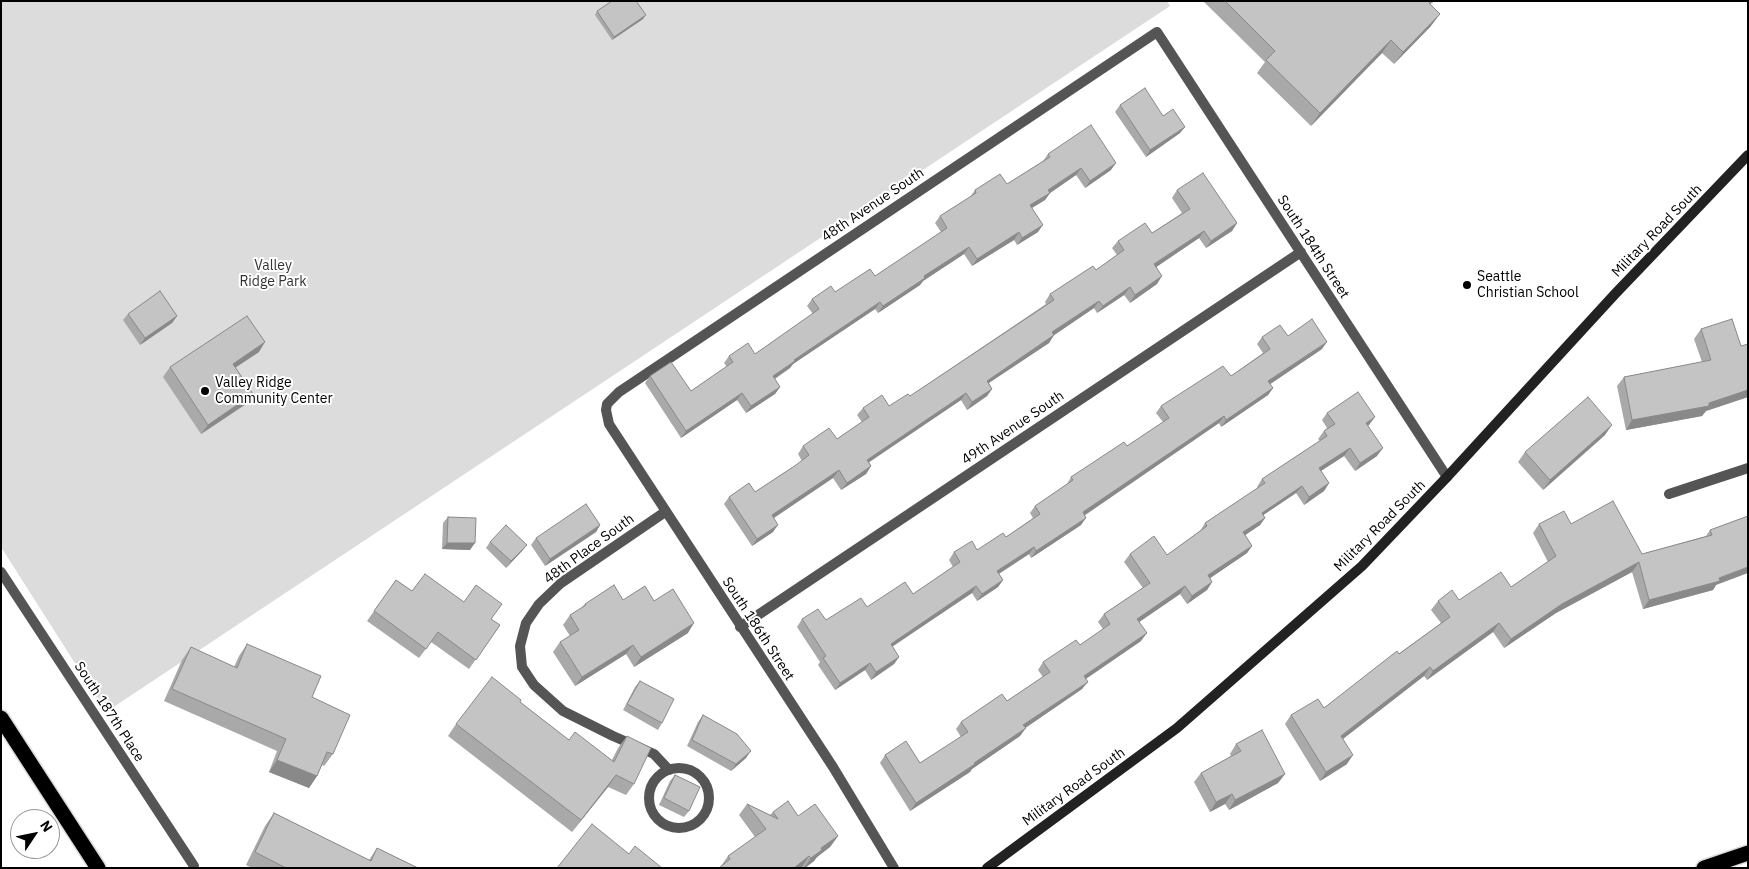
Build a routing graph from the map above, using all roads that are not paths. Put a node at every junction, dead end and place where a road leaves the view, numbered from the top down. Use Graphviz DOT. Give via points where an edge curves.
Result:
graph roads {
  1 [pos="1157,32"];
  2 [pos="1748,155"];
  3 [pos="1301,252"];
  4 [pos="608,404"];
  5 [pos="1748,468"];
  6 [pos="1447,477"];
  7 [pos="1669,494"];
  8 [pos="664,512"];
  9 [pos="1,572"];
  10 [pos="740,627"];
  11 [pos="1,718"];
  12 [pos="669,770"];
  13 [pos="1748,853"];
  14 [pos="194,866"];
  15 [pos="98,868"];
  16 [pos="894,868"];
  17 [pos="987,868"];
  18 [pos="1704,868"];
  1 -- 3 [label="street, South 184th Street"];
  1 -- 4 [label="street, 48th Avenue South" via="619,392"];
  2 -- 6 [label="main road, Military Road South"];
  3 -- 6 [label="street, South 184th Street"];
  3 -- 10 [label="street, 49th Avenue South"];
  4 -- 8 [label="street, South 186th Street" via="609,424"];
  5 -- 7 [label="street"];
  6 -- 17 [label="main road, Military Road South" via="1362,566 1177,728"];
  8 -- 10 [label="street, South 186th Street"];
  8 -- 12 [label="street, 48th Place South" via="561,583 539,604 526,623 520,646 522,667 534,685 563,711 654,754"];
  9 -- 14 [label="street, South 187th Place"];
  10 -- 16 [label="street, South 186th Street"];
  11 -- 15 [label="highway"];
  12 -- 12 [label="street" via="652,786 651,809 667,826 678,829 690,827 707,811 708,788 692,771"];
  13 -- 18 [label="highway"];
}
